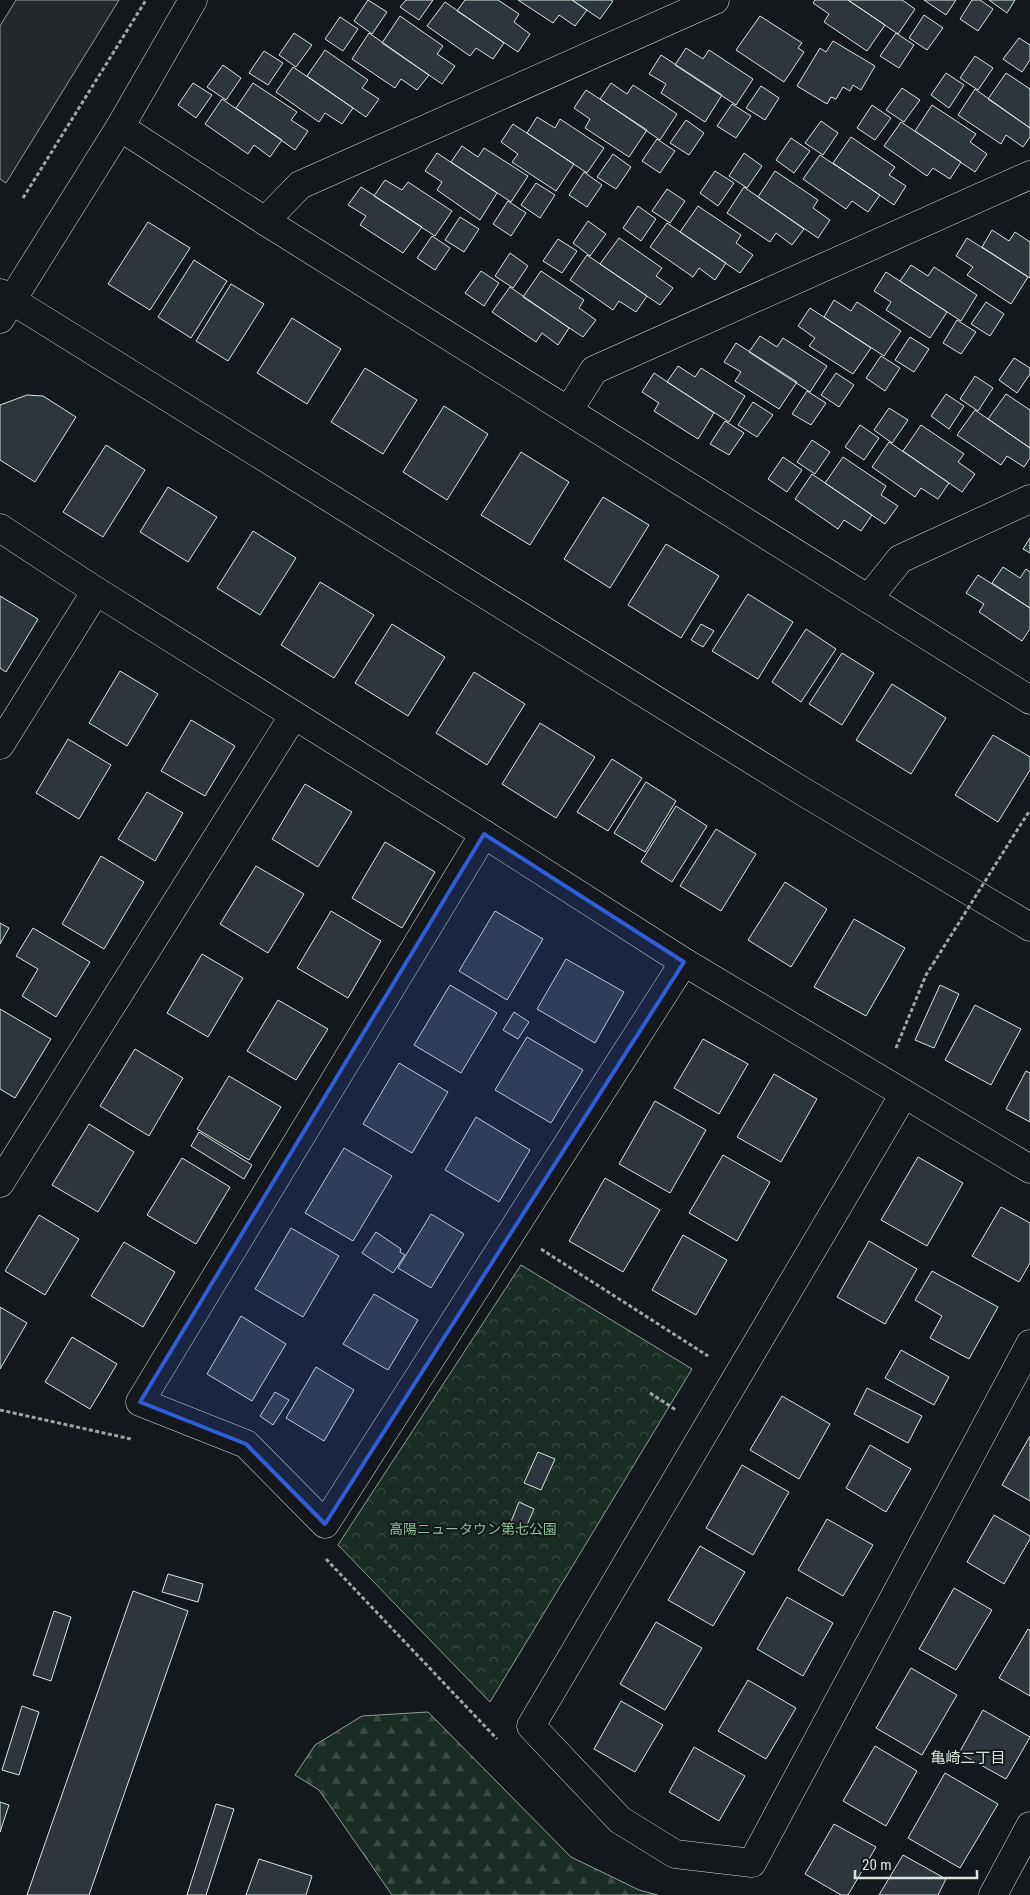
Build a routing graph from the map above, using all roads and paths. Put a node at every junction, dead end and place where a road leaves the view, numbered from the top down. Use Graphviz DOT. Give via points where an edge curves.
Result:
graph roads {
  1 [pos="146,0"];
  2 [pos="193,0"];
  3 [pos="715,0"];
  4 [pos="120,127"];
  5 [pos="1030,175"];
  6 [pos="24,198"];
  7 [pos="265,221"];
  8 [pos="4,304"];
  9 [pos="569,410"];
  10 [pos="1030,499"];
  11 [pos="0,528"];
  12 [pos="96,591"];
  13 [pos="868,599"];
  14 [pos="1030,700"];
  15 [pos="294,715"];
  16 [pos="0,745"];
  17 [pos="1030,810"];
  18 [pos="484,834"];
  19 [pos="1030,927"];
  20 [pos="684,962"];
  21 [pos="894,1054"];
  22 [pos="904,1094"];
  23 [pos="1030,1169"];
  24 [pos="0,1183"];
  25 [pos="513,1231"];
  26 [pos="1030,1344"];
  27 [pos="711,1358"];
  28 [pos="650,1393"];
  29 [pos="0,1410"];
  30 [pos="679,1412"];
  31 [pos="133,1440"];
  32 [pos="325,1557"];
  33 [pos="500,1742"];
  34 [pos="1030,1826"];
  35 [pos="994,1895"];
  1 -- 6 [label="path"];
  2 -- 4 [label="street"];
  3 -- 7 [label="street" via="300,185"];
  4 -- 7 [label="street"];
  4 -- 8 [label="street"];
  5 -- 9 [label="street" via="594,370"];
  7 -- 9 [label="street"];
  8 -- 19 [label="street"];
  9 -- 13 [label="street"];
  10 -- 13 [label="street" via="900,559"];
  11 -- 12 [label="street"];
  12 -- 15 [label="street"];
  12 -- 16 [label="street"];
  13 -- 14 [label="street"];
  15 -- 18 [label="street"];
  15 -- 24 [label="street"];
  17 -- 21 [label="path, bridge" via="926,975"];
  18 -- 20 [label="street"];
  18 -- 25 [label="street" via="140,1402 246,1444 325,1524"];
  20 -- 22 [label="street"];
  20 -- 25 [label="street"];
  22 -- 23 [label="street"];
  22 -- 26 [label="street" via="530,1726 620,1820 675,1854 752,1862"];
  25 -- 27 [label="path"];
  28 -- 30 [label="path"];
  29 -- 31 [label="path"];
  32 -- 33 [label="path"];
  34 -- 35 [label="street"];
}
